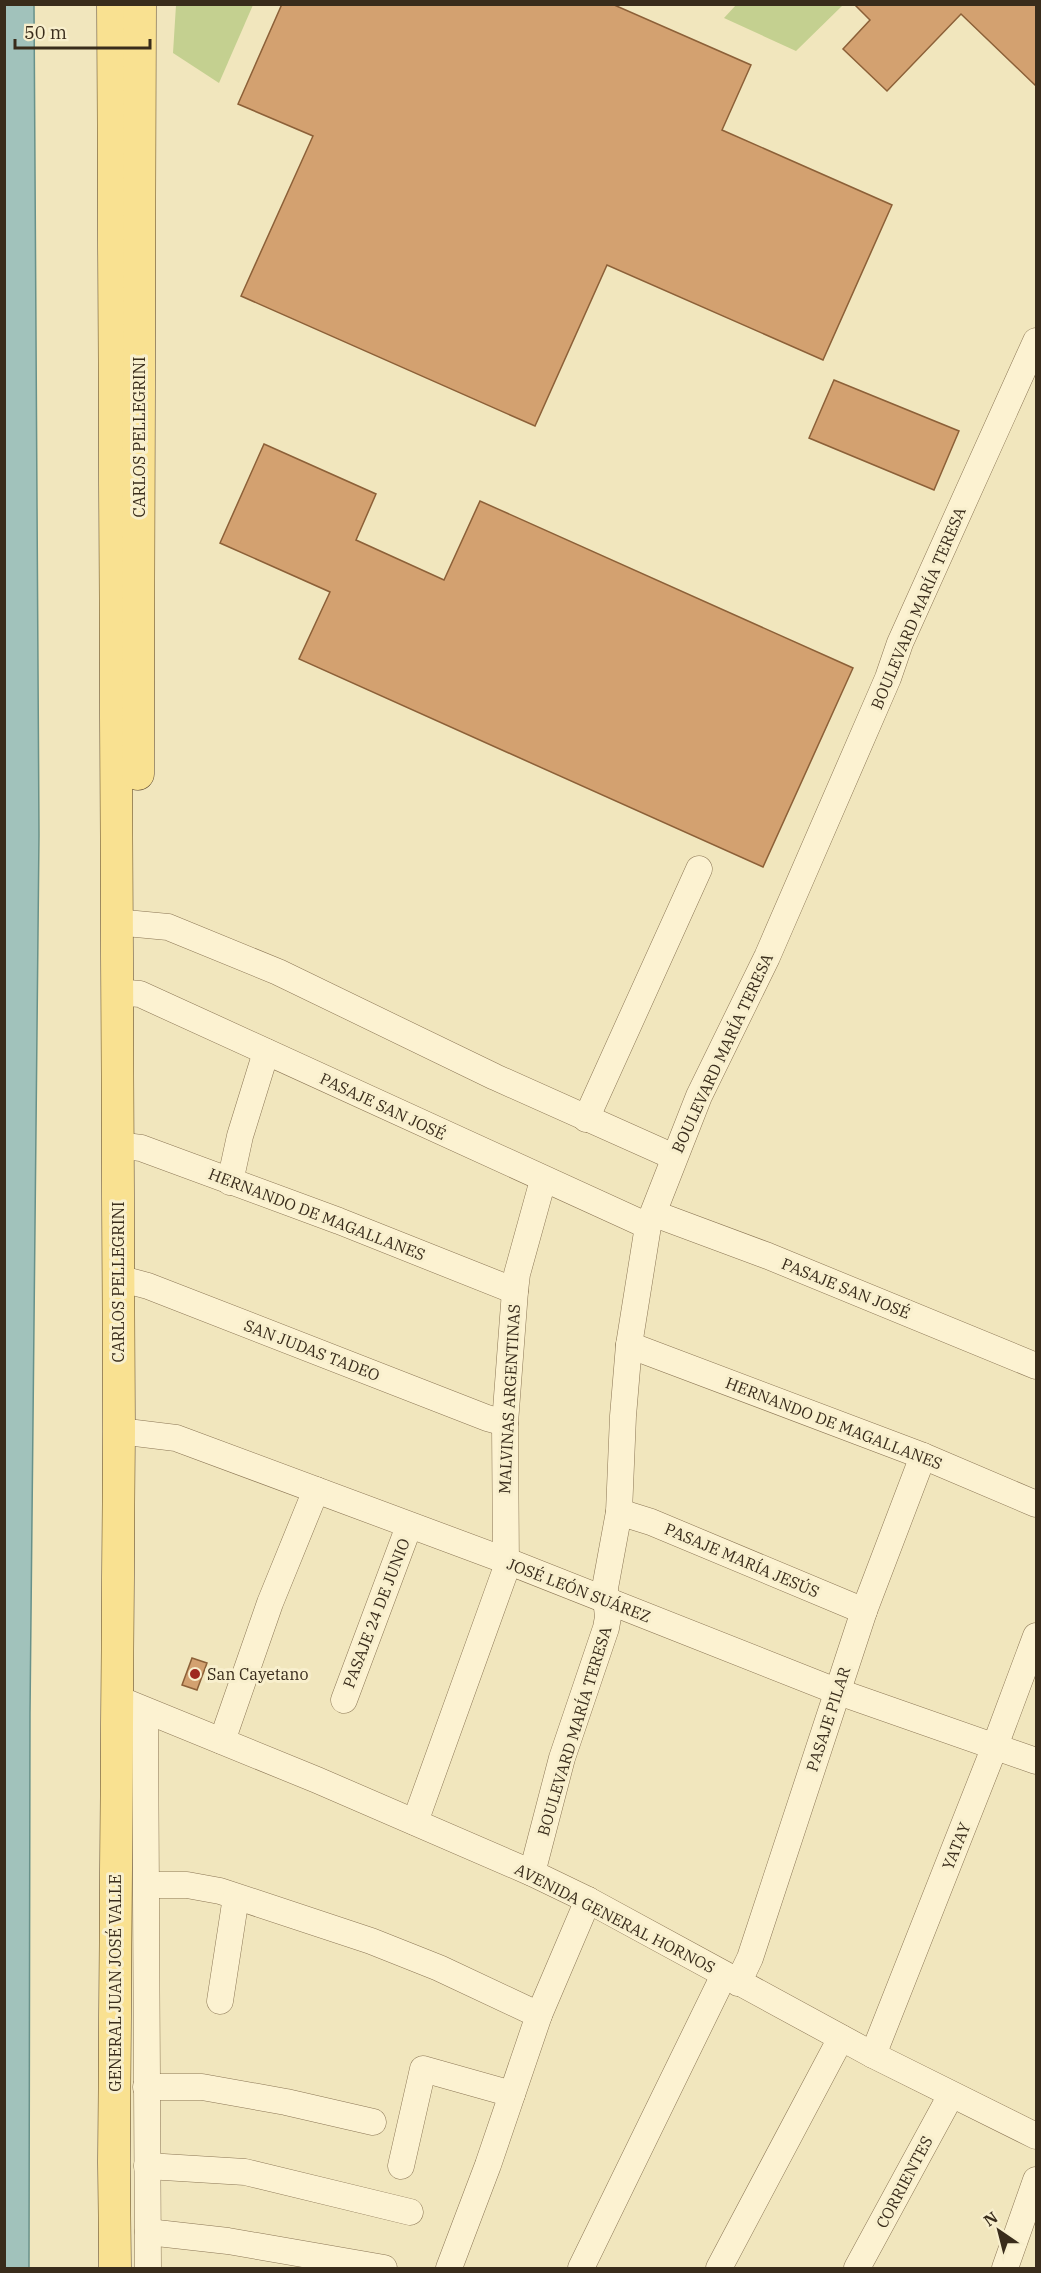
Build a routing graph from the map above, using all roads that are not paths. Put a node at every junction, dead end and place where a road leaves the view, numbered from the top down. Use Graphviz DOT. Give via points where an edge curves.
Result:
graph roads {
  1 [pos="113,4"];
  2 [pos="140,4"];
  3 [pos="1036,340"];
  4 [pos="116,866"];
  5 [pos="699,870"];
  6 [pos="115,922"];
  7 [pos="116,992"];
  8 [pos="266,1052"];
  9 [pos="586,1119"];
  10 [pos="117,1145"];
  11 [pos="674,1157"];
  12 [pos="543,1180"];
  13 [pos="230,1182"];
  14 [pos="652,1220"];
  15 [pos="118,1278"];
  16 [pos="515,1291"];
  17 [pos="629,1345"];
  18 [pos="1036,1366"];
  19 [pos="505,1423"];
  20 [pos="119,1431"];
  21 [pos="923,1456"];
  22 [pos="316,1490"];
  23 [pos="1036,1504"];
  24 [pos="619,1512"];
  25 [pos="409,1526"];
  26 [pos="507,1562"];
  27 [pos="605,1600"];
  28 [pos="864,1611"];
  29 [pos="1036,1636"];
  30 [pos="836,1691"];
  31 [pos="116,1698"];
  32 [pos="344,1700"];
  33 [pos="145,1711"];
  34 [pos="222,1742"];
  35 [pos="995,1746"];
  36 [pos="1036,1761"];
  37 [pos="415,1822"];
  38 [pos="532,1873"];
  39 [pos="148,1885"];
  40 [pos="236,1897"];
  41 [pos="588,1900"];
  42 [pos="731,1979"];
  43 [pos="220,2001"];
  44 [pos="539,2015"];
  45 [pos="841,2038"];
  46 [pos="873,2055"];
  47 [pos="146,2087"];
  48 [pos="512,2094"];
  49 [pos="951,2095"];
  50 [pos="374,2122"];
  51 [pos="1036,2136"];
  52 [pos="147,2166"];
  53 [pos="401,2166"];
  54 [pos="1036,2180"];
  55 [pos="410,2212"];
  56 [pos="148,2232"];
  57 [pos="115,2268"];
  58 [pos="148,2268"];
  59 [pos="384,2268"];
  60 [pos="450,2268"];
  61 [pos="581,2268"];
  62 [pos="719,2268"];
  63 [pos="857,2268"];
  64 [pos="1005,2268"];
  1 -- 4 [label="main road, CARLOS PELLEGRINI"];
  2 -- 4 [label="main road, CARLOS PELLEGRINI" via="138,796 133,836"];
  3 -- 11 [label="street, BOULEVARD MARÍA TERESA" via="900,643 767,957 699,1096"];
  4 -- 6 [label="main road, CARLOS PELLEGRINI"];
  5 -- 9 [label="street"];
  6 -- 7 [label="main road, CARLOS PELLEGRINI"];
  6 -- 9 [label="street" via="168,927 278,972"];
  7 -- 8 [label="street, PASAJE SAN JOSÉ" via="140,994"];
  7 -- 10 [label="main road, CARLOS PELLEGRINI"];
  8 -- 12 [label="street, PASAJE SAN JOSÉ"];
  8 -- 13 [label="street"];
  9 -- 11 [label="street"];
  10 -- 13 [label="street, HERNANDO DE MAGALLANES" via="141,1148"];
  10 -- 15 [label="main road, CARLOS PELLEGRINI"];
  11 -- 14 [label="street, BOULEVARD MARÍA TERESA"];
  12 -- 14 [label="street, PASAJE SAN JOSÉ"];
  12 -- 16 [label="street, MALVINAS ARGENTINAS"];
  13 -- 16 [label="street, HERNANDO DE MAGALLANES"];
  14 -- 17 [label="street, BOULEVARD MARÍA TERESA"];
  14 -- 18 [label="street, PASAJE SAN JOSÉ" via="768,1256"];
  15 -- 19 [label="street, SAN JUDAS TADEO" via="148,1286"];
  15 -- 20 [label="main road, CARLOS PELLEGRINI"];
  16 -- 19 [label="street, MALVINAS ARGENTINAS"];
  17 -- 21 [label="street, HERNANDO DE MAGALLANES"];
  17 -- 24 [label="street, BOULEVARD MARÍA TERESA"];
  19 -- 26 [label="street, MALVINAS ARGENTINAS"];
  20 -- 22 [label="street, JOSÉ LEÓN SUÁREZ" via="168,1436"];
  20 -- 31 [label="main road, CARLOS PELLEGRINI"];
  21 -- 23 [label="street, HERNANDO DE MAGALLANES"];
  21 -- 28 [label="street, PASAJE PILAR"];
  22 -- 25 [label="street, JOSÉ LEÓN SUÁREZ"];
  22 -- 34 [label="street" via="270,1603"];
  24 -- 27 [label="street, BOULEVARD MARÍA TERESA"];
  24 -- 28 [label="street, PASAJE MARÍA JESÚS"];
  25 -- 26 [label="street, JOSÉ LEÓN SUÁREZ"];
  25 -- 32 [label="street, PASAJE 24 DE JUNIO"];
  26 -- 27 [label="street, JOSÉ LEÓN SUÁREZ"];
  26 -- 37 [label="street, MALVINAS ARGENTINAS"];
  27 -- 30 [label="street, JOSÉ LEÓN SUÁREZ"];
  27 -- 38 [label="street, BOULEVARD MARÍA TERESA" via="606,1628 562,1758"];
  28 -- 30 [label="street, PASAJE PILAR"];
  29 -- 35 [label="street, YATAY"];
  30 -- 35 [label="street, JOSÉ LEÓN SUÁREZ"];
  30 -- 42 [label="street, PASAJE PILAR" via="750,1958"];
  31 -- 33 [label="street, AVENIDA GENERAL HORNOS"];
  31 -- 57 [label="main road, GENERAL JUAN JOSÉ VALLE"];
  33 -- 34 [label="street, AVENIDA GENERAL HORNOS"];
  33 -- 39 [label="street, GENERAL JUAN JOSÉ VALLE"];
  34 -- 37 [label="street, AVENIDA GENERAL HORNOS"];
  35 -- 36 [label="street, JOSÉ LEÓN SUÁREZ"];
  35 -- 46 [label="street, YATAY"];
  37 -- 38 [label="street, AVENIDA GENERAL HORNOS"];
  38 -- 41 [label="street, AVENIDA GENERAL HORNOS"];
  39 -- 40 [label="street" via="197,1887"];
  39 -- 47 [label="street, GENERAL JUAN JOSÉ VALLE"];
  40 -- 43 [label="street"];
  40 -- 44 [label="street" via="414,1957"];
  41 -- 42 [label="street, AVENIDA GENERAL HORNOS"];
  41 -- 44 [label="street"];
  42 -- 45 [label="street, AVENIDA GENERAL HORNOS"];
  42 -- 61 [label="street, PASAJE PILAR"];
  44 -- 48 [label="street"];
  45 -- 46 [label="street, AVENIDA GENERAL HORNOS"];
  45 -- 62 [label="street"];
  46 -- 49 [label="street, AVENIDA GENERAL HORNOS"];
  47 -- 50 [label="street" via="202,2086"];
  47 -- 52 [label="street, GENERAL JUAN JOSÉ VALLE"];
  48 -- 53 [label="street" via="423,2069"];
  48 -- 60 [label="street"];
  49 -- 51 [label="street, AVENIDA GENERAL HORNOS"];
  49 -- 63 [label="street, CORRIENTES"];
  52 -- 55 [label="street" via="245,2172"];
  52 -- 56 [label="street, GENERAL JUAN JOSÉ VALLE"];
  54 -- 64 [label="street"];
  56 -- 58 [label="street, GENERAL JUAN JOSÉ VALLE"];
  56 -- 59 [label="street" via="228,2241"];
}
